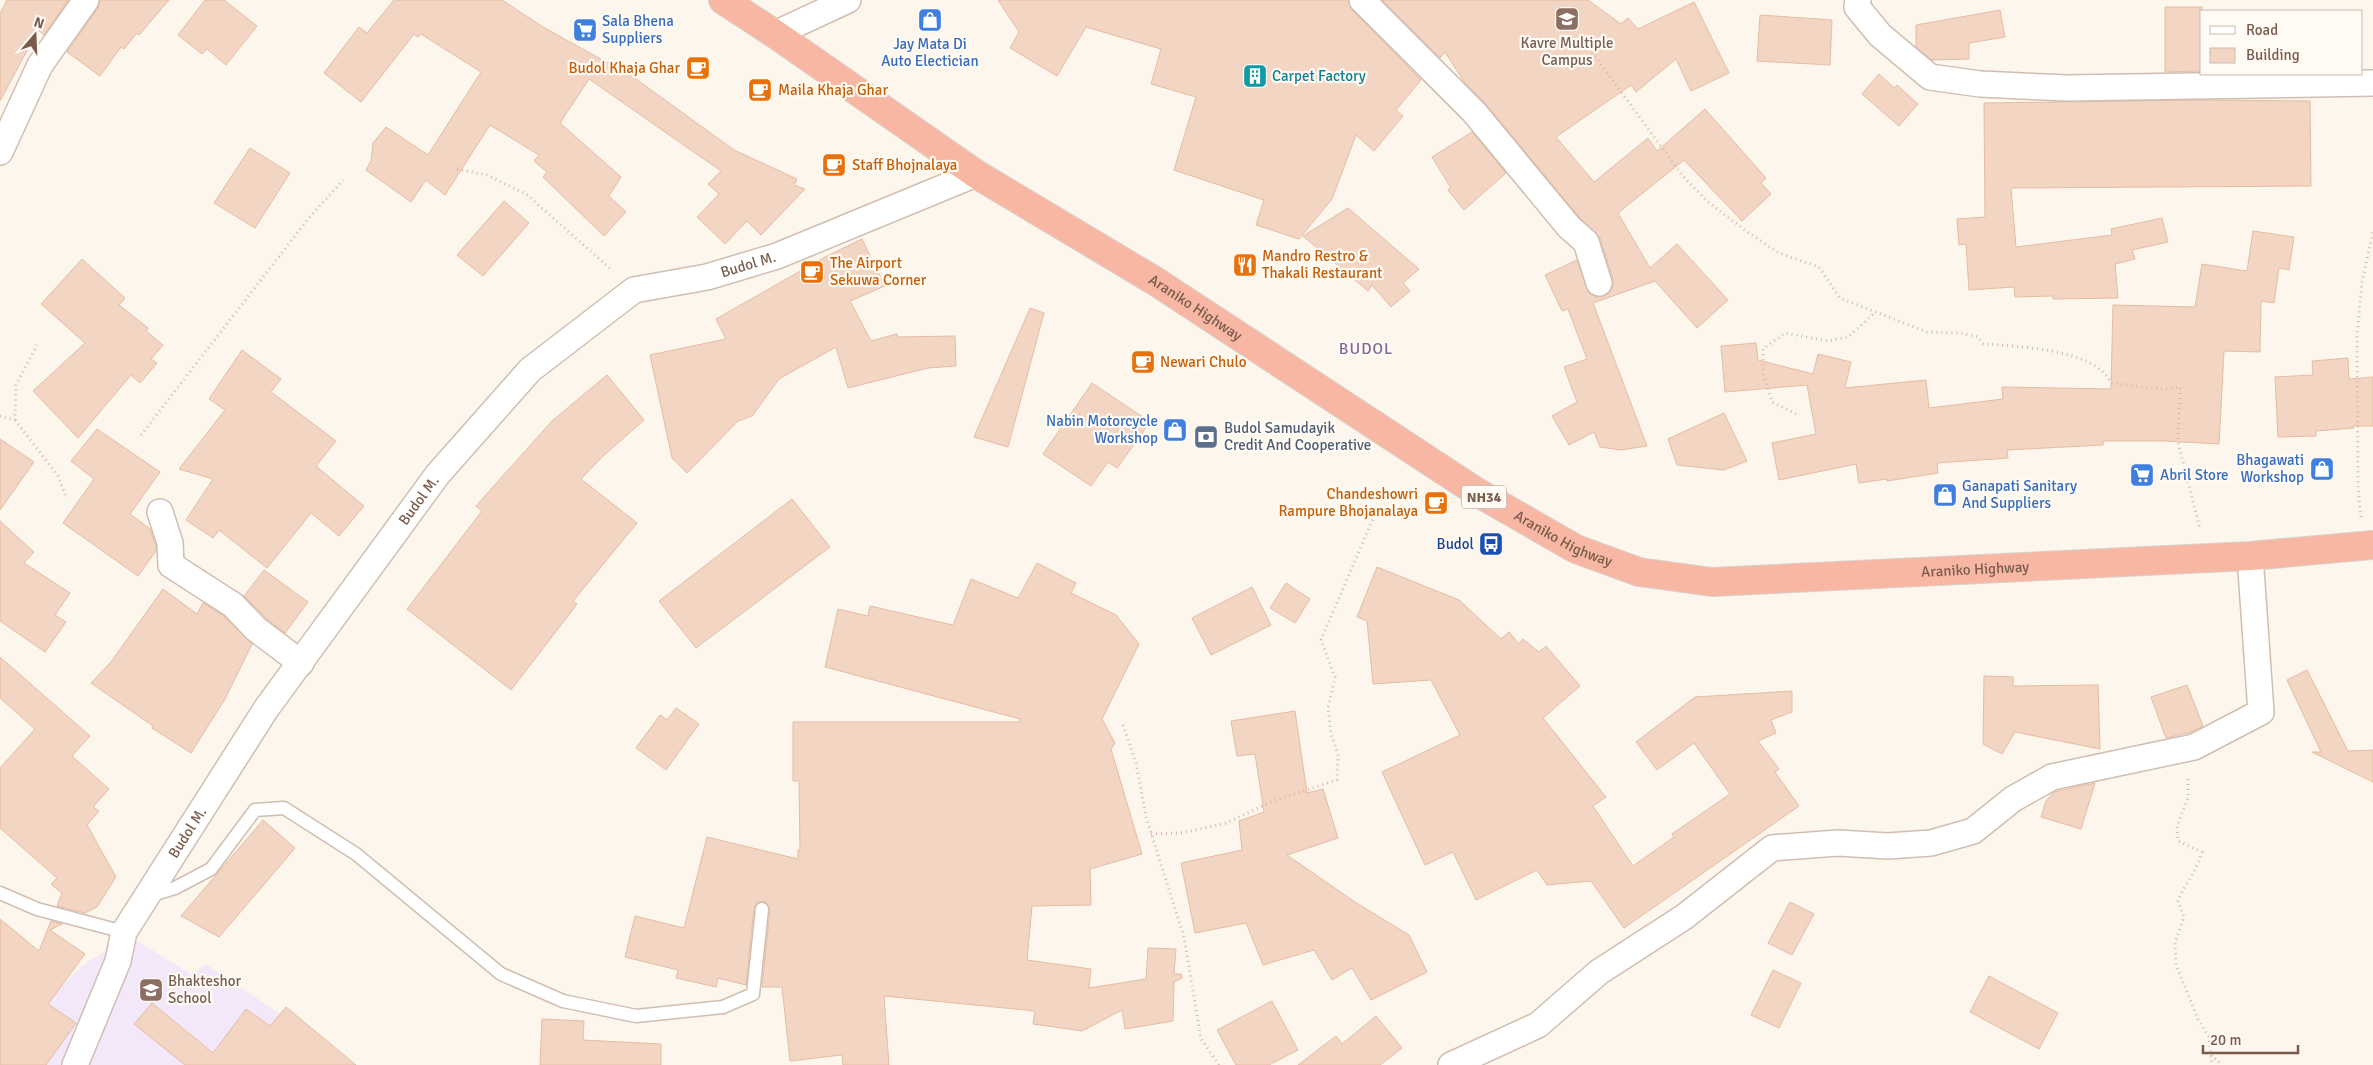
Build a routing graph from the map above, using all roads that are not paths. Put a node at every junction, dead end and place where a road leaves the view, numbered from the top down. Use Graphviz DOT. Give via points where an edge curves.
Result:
graph roads {
  1 [pos="86,0"];
  2 [pos="723,0"];
  3 [pos="848,0"];
  4 [pos="1362,0"];
  5 [pos="1858,0"];
  6 [pos="775,34"];
  7 [pos="2373,83"];
  8 [pos="0,152"];
  9 [pos="976,174"];
  10 [pos="1599,283"];
  11 [pos="160,512"];
  12 [pos="2367,534"];
  13 [pos="2250,556"];
  14 [pos="300,663"];
  15 [pos="0,893"];
  16 [pos="146,897"];
  17 [pos="762,909"];
  18 [pos="124,932"];
  19 [pos="76,1065"];
  20 [pos="1451,1065"];
  1 -- 8 [label="street" via="40,65"];
  2 -- 6 [label="highway, Araniko Highway / NH34"];
  3 -- 6 [label="street"];
  4 -- 10 [label="street" via="1474,112 1569,227 1586,242"];
  5 -- 7 [label="street" via="1858,7 1880,35 1930,77 1980,84 2067,88"];
  6 -- 9 [label="highway, Araniko Highway / NH34"];
  9 -- 13 [label="highway, Araniko Highway / NH34" via="1155,281 1475,492 1576,549 1639,572 1712,582"];
  9 -- 14 [label="street, Budol M." via="777,256 707,277 634,290 530,370 438,474"];
  11 -- 14 [label="street" via="170,543 171,565 233,605 256,629"];
  12 -- 13 [label="highway, Araniko Highway / NH34"];
  13 -- 20 [label="street" via="2261,712 2194,747 2052,777 2013,799 1973,831 1931,844 1838,843 1772,848 1684,917 1599,972 1538,1025"];
  14 -- 16 [label="street, Budol M." via="266,708"];
  15 -- 18 [label="lane" via="37,909"];
  16 -- 17 [label="lane" via="175,888 211,870 255,810 284,808 356,854 501,974 563,1001 636,1016 723,1007 753,994"];
  16 -- 18 [label="street, Budol M."];
  18 -- 19 [label="street, Budol M." via="118,961"];
}
